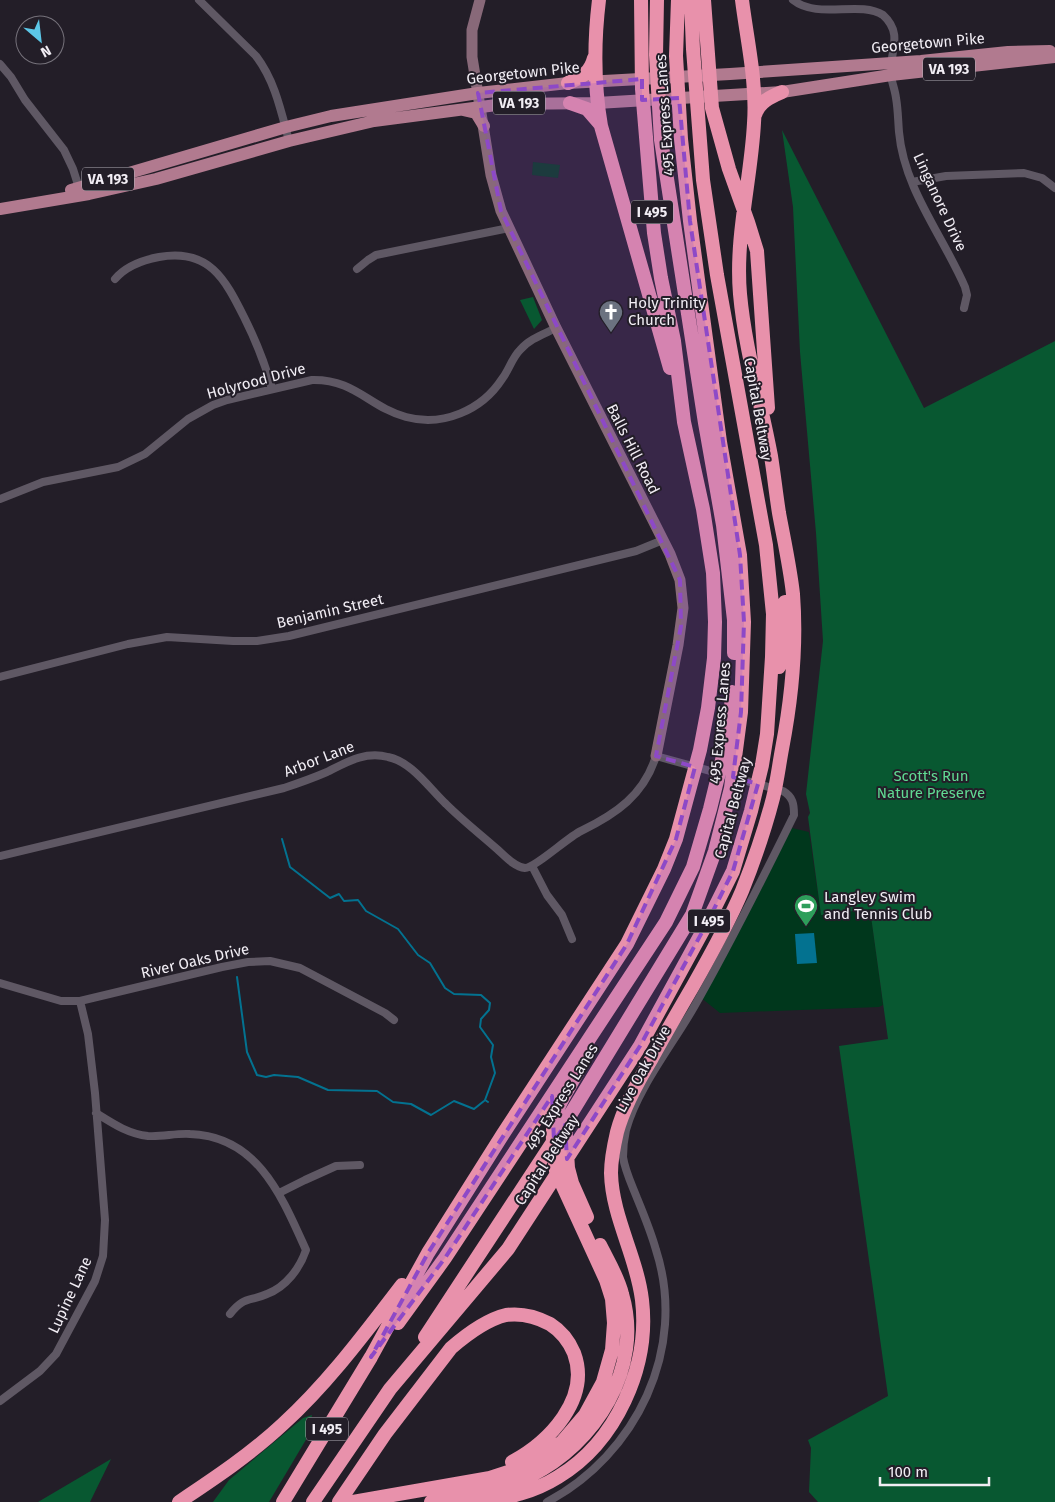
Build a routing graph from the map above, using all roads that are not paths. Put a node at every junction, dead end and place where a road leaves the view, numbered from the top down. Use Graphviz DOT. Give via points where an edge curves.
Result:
graph roads {
  1 [pos="199,0"];
  2 [pos="480,0"];
  3 [pos="599,0"];
  4 [pos="641,0"];
  5 [pos="657,0"];
  6 [pos="678,0"];
  7 [pos="691,0"];
  8 [pos="704,0"];
  9 [pos="742,0"];
  10 [pos="793,0"];
  11 [pos="596,50"];
  12 [pos="1055,50"];
  13 [pos="1055,57"];
  14 [pos="0,64"];
  15 [pos="892,68"];
  16 [pos="752,72"];
  17 [pos="597,81"];
  18 [pos="568,83"];
  19 [pos="782,92"];
  20 [pos="478,93"];
  21 [pos="755,94"];
  22 [pos="570,102"];
  23 [pos="597,103"];
  24 [pos="480,106"];
  25 [pos="453,110"];
  26 [pos="754,116"];
  27 [pos="484,126"];
  28 [pos="601,126"];
  29 [pos="286,127"];
  30 [pos="290,141"];
  31 [pos="912,182"];
  32 [pos="79,188"];
  33 [pos="1055,188"];
  34 [pos="4,208"];
  35 [pos="509,228"];
  36 [pos="357,269"];
  37 [pos="116,279"];
  38 [pos="964,308"];
  39 [pos="556,328"];
  40 [pos="272,389"];
  41 [pos="684,422"];
  42 [pos="771,457"];
  43 [pos="0,499"];
  44 [pos="780,515"];
  45 [pos="662,540"];
  46 [pos="0,677"];
  47 [pos="767,734"];
  48 [pos="656,756"];
  49 [pos="0,856"];
  50 [pos="532,866"];
  51 [pos="692,915"];
  52 [pos="666,922"];
  53 [pos="572,939"];
  54 [pos="0,982"];
  55 [pos="80,1001"];
  56 [pos="394,1020"];
  57 [pos="562,1107"];
  58 [pos="96,1113"];
  59 [pos="564,1125"];
  60 [pos="360,1165"];
  61 [pos="279,1193"];
  62 [pos="590,1234"];
  63 [pos="428,1253"];
  64 [pos="230,1314"];
  65 [pos="371,1357"];
  66 [pos="390,1390"];
  67 [pos="0,1401"];
  68 [pos="179,1502"];
  69 [pos="283,1502"];
  70 [pos="313,1502"];
  71 [pos="339,1502"];
  72 [pos="352,1502"];
  73 [pos="431,1502"];
  74 [pos="481,1502"];
  75 [pos="547,1502"];
  1 -- 29 [label="street" via="263,66 276,91"];
  2 -- 20 [label="street, Balls Hill Road" via="471,45"];
  3 -- 11 [label="highway"];
  4 -- 41 [label="highway, I 495" via="642,89 649,186"];
  5 -- 52 [label="highway, 495 Express Lanes" via="660,140 723,525 734,620 731,709 724,752 693,867"];
  6 -- 51 [label="highway, 495 Express Lanes" via="676,56 681,139 720,442 740,555 744,622 741,712 732,788 715,851"];
  7 -- 47 [label="highway, Capital Beltway / I 495" via="705,189 770,577 773,614"];
  8 -- 42 [label="highway" via="712,108 757,251"];
  9 -- 16 [label="highway"];
  10 -- 15 [label="street, Linganore Drive" via="811,7 853,6 876,10 892,27 895,48"];
  11 -- 17 [label="highway"];
  11 -- 18 [label="highway" via="587,73"];
  12 -- 15 [label="main road, Georgetown Pike / VA 193" via="921,60"];
  13 -- 15 [label="main road, Georgetown Pike / VA 193"];
  14 -- 32 [label="street" via="64,150"];
  15 -- 16 [label="main road, Georgetown Pike"];
  15 -- 19 [label="main road, Georgetown Pike / VA 193"];
  15 -- 31 [label="street, Linganore Drive" via="901,152"];
  16 -- 17 [label="main road, Georgetown Pike"];
  16 -- 21 [label="highway"];
  17 -- 18 [label="main road, Georgetown Pike"];
  17 -- 23 [label="highway"];
  18 -- 20 [label="main road, Georgetown Pike / VA 193"];
  19 -- 21 [label="main road, Georgetown Pike / VA 193"];
  19 -- 26 [label="highway" via="762,103"];
  20 -- 24 [label="street, Balls Hill Road"];
  20 -- 29 [label="main road, Georgetown Pike / VA 193" via="331,116"];
  21 -- 23 [label="main road, Georgetown Pike / VA 193"];
  21 -- 26 [label="highway"];
  22 -- 23 [label="main road, Georgetown Pike / VA 193"];
  22 -- 24 [label="main road, Georgetown Pike / VA 193"];
  22 -- 28 [label="highway" via="587,109"];
  23 -- 28 [label="highway"];
  24 -- 25 [label="main road, Georgetown Pike / VA 193"];
  24 -- 27 [label="street, Balls Hill Road"];
  25 -- 27 [label="main road" via="473,112"];
  25 -- 30 [label="main road, Georgetown Pike / VA 193" via="360,123"];
  26 -- 42 [label="highway" via="738,261 751,363"];
  27 -- 35 [label="street, Balls Hill Road" via="495,194"];
  28 -- 41 [label="highway"];
  29 -- 30 [label="street"];
  29 -- 32 [label="main road, Georgetown Pike / VA 193"];
  30 -- 34 [label="main road, Georgetown Pike / VA 193" via="156,179"];
  31 -- 33 [label="street" via="946,176 1024,173 1042,178"];
  31 -- 38 [label="street, Linganore Drive" via="965,287"];
  32 -- 34 [label="main road, Georgetown Pike / VA 193"];
  35 -- 36 [label="street" via="376,255"];
  35 -- 39 [label="street, Balls Hill Road"];
  37 -- 40 [label="street" via="132,266 160,257 193,258 214,270 229,287 253,335"];
  39 -- 40 [label="street, Holyrood Drive" via="521,349 487,398 467,411 444,419 419,420 396,414 334,381 312,380"];
  39 -- 45 [label="street, Balls Hill Road"];
  40 -- 43 [label="street, Holyrood Drive" via="227,400 201,411 145,454 118,467 43,482"];
  41 -- 63 [label="highway, I 495" via="708,538 715,622 708,708 684,813 664,869 626,944"];
  42 -- 44 [label="highway"];
  44 -- 47 [label="highway" via="785,605 778,683"];
  44 -- 74 [label="highway" via="791,578 795,650 791,703 774,795 741,892 635,1088 618,1127 613,1151 611,1176 618,1214 642,1298 643,1330 639,1361 619,1411 602,1438 574,1466 526,1493"];
  45 -- 46 [label="street, Benjamin Street" via="636,552 289,636 257,641 167,637"];
  45 -- 48 [label="street, Balls Hill Road" via="680,580 683,608"];
  47 -- 66 [label="highway, Capital Beltway / I 495" via="751,811 733,871 640,1046 508,1249"];
  48 -- 50 [label="street, Balls Hill Road" via="652,771 642,787 621,807 566,840"];
  48 -- 75 [label="street, Live Oak Drive" via="783,791 794,803 794,815 738,927 634,1108 626,1130 623,1159 656,1250 664,1291 664,1328 654,1378 627,1432 609,1455 582,1480"];
  49 -- 50 [label="street, Arbor Lane" via="284,788 357,758 374,756 389,757 408,767 510,861 524,868"];
  50 -- 53 [label="street" via="562,915"];
  51 -- 57 [label="highway"];
  51 -- 59 [label="highway, 495 Express Lanes"];
  52 -- 57 [label="highway" via="635,984 577,1072"];
  52 -- 65 [label="highway, 495 Express Lanes" via="445,1258"];
  54 -- 55 [label="street, River Oaks Drive" via="61,1001"];
  55 -- 56 [label="street, River Oaks Drive" via="222,967 270,961 300,968"];
  55 -- 58 [label="street, Lupine Lane" via="88,1034"];
  57 -- 59 [label="highway"];
  57 -- 62 [label="highway" via="553,1127 556,1171"];
  58 -- 61 [label="street" via="134,1134 203,1135 228,1143 258,1164"];
  58 -- 67 [label="street, Lupine Lane" via="106,1231 99,1270 56,1354 40,1371"];
  59 -- 62 [label="highway" via="568,1168"];
  59 -- 66 [label="highway, 495 Express Lanes"];
  60 -- 61 [label="street" via="336,1166"];
  61 -- 64 [label="street" via="306,1250 302,1263 278,1288 245,1300"];
  62 -- 72 [label="highway" via="612,1299 612,1350 599,1390 585,1414 562,1442 536,1459 490,1478"];
  62 -- 73 [label="highway" via="622,1294 626,1316 622,1363 614,1391 601,1416 557,1461 530,1476 503,1487"];
  63 -- 65 [label="highway, I 495"];
  63 -- 68 [label="highway" via="336,1369 308,1399 247,1454"];
  65 -- 69 [label="highway, I 495"];
  66 -- 70 [label="highway, Capital Beltway / I 495"];
  71 -- 72 [label="highway" via="396,1420 451,1348 464,1337 484,1324 506,1316 524,1315 542,1319 566,1338 577,1361 576,1392 555,1428 525,1455 490,1472"];
}
